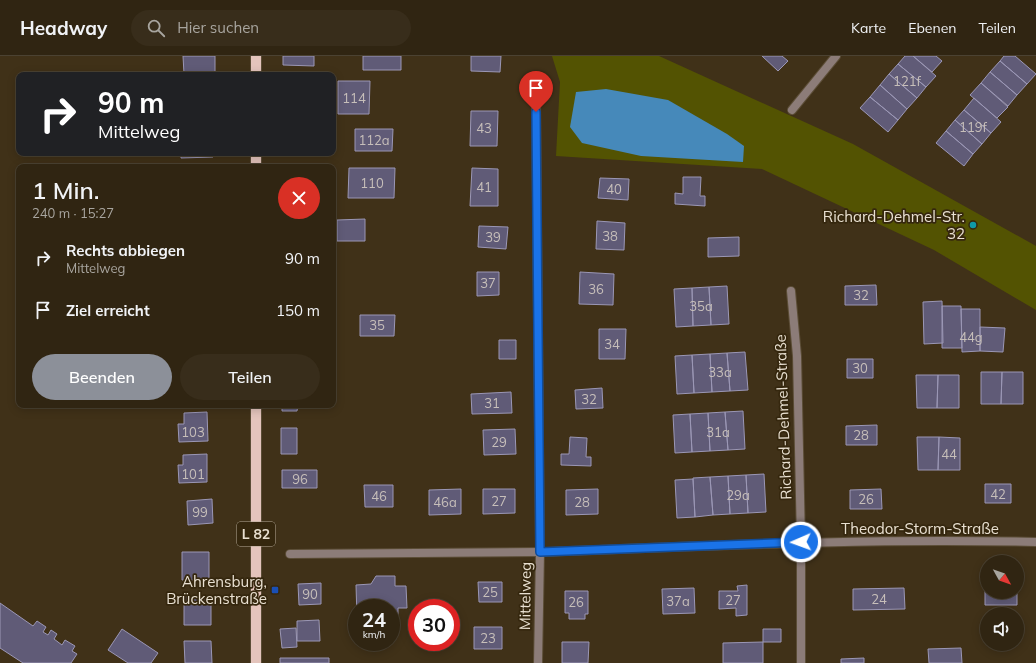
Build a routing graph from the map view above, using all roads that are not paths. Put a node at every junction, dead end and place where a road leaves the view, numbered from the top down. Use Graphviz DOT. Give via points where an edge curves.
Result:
graph roads {
  1 [pos="256,56"];
  2 [pos="836,56"];
  3 [pos="256,72"];
  4 [pos="536,98"];
  5 [pos="792,110"];
  6 [pos="791,291"];
  7 [pos="256,408"];
  8 [pos="801,542"];
  9 [pos="1036,542"];
  10 [pos="540,552"];
  11 [pos="290,554"];
  12 [pos="256,663"];
  13 [pos="538,663"];
  14 [pos="801,663"];
  1 -- 3 [label="main road"];
  2 -- 5 [label="street"];
  4 -- 10 [label="street, Mittelweg"];
  6 -- 8 [label="street, Richard-Dehmel-Straße" via="797,356"];
  7 -- 12 [label="main road, L 82"];
  8 -- 9 [label="street, Theodor-Storm-Straße"];
  8 -- 10 [label="street, Theodor-Storm-Straße"];
  8 -- 14 [label="street, Richard-Dehmel-Straße"];
  10 -- 11 [label="street, Theodor-Storm-Straße"];
  10 -- 13 [label="street, Mittelweg"];
}
